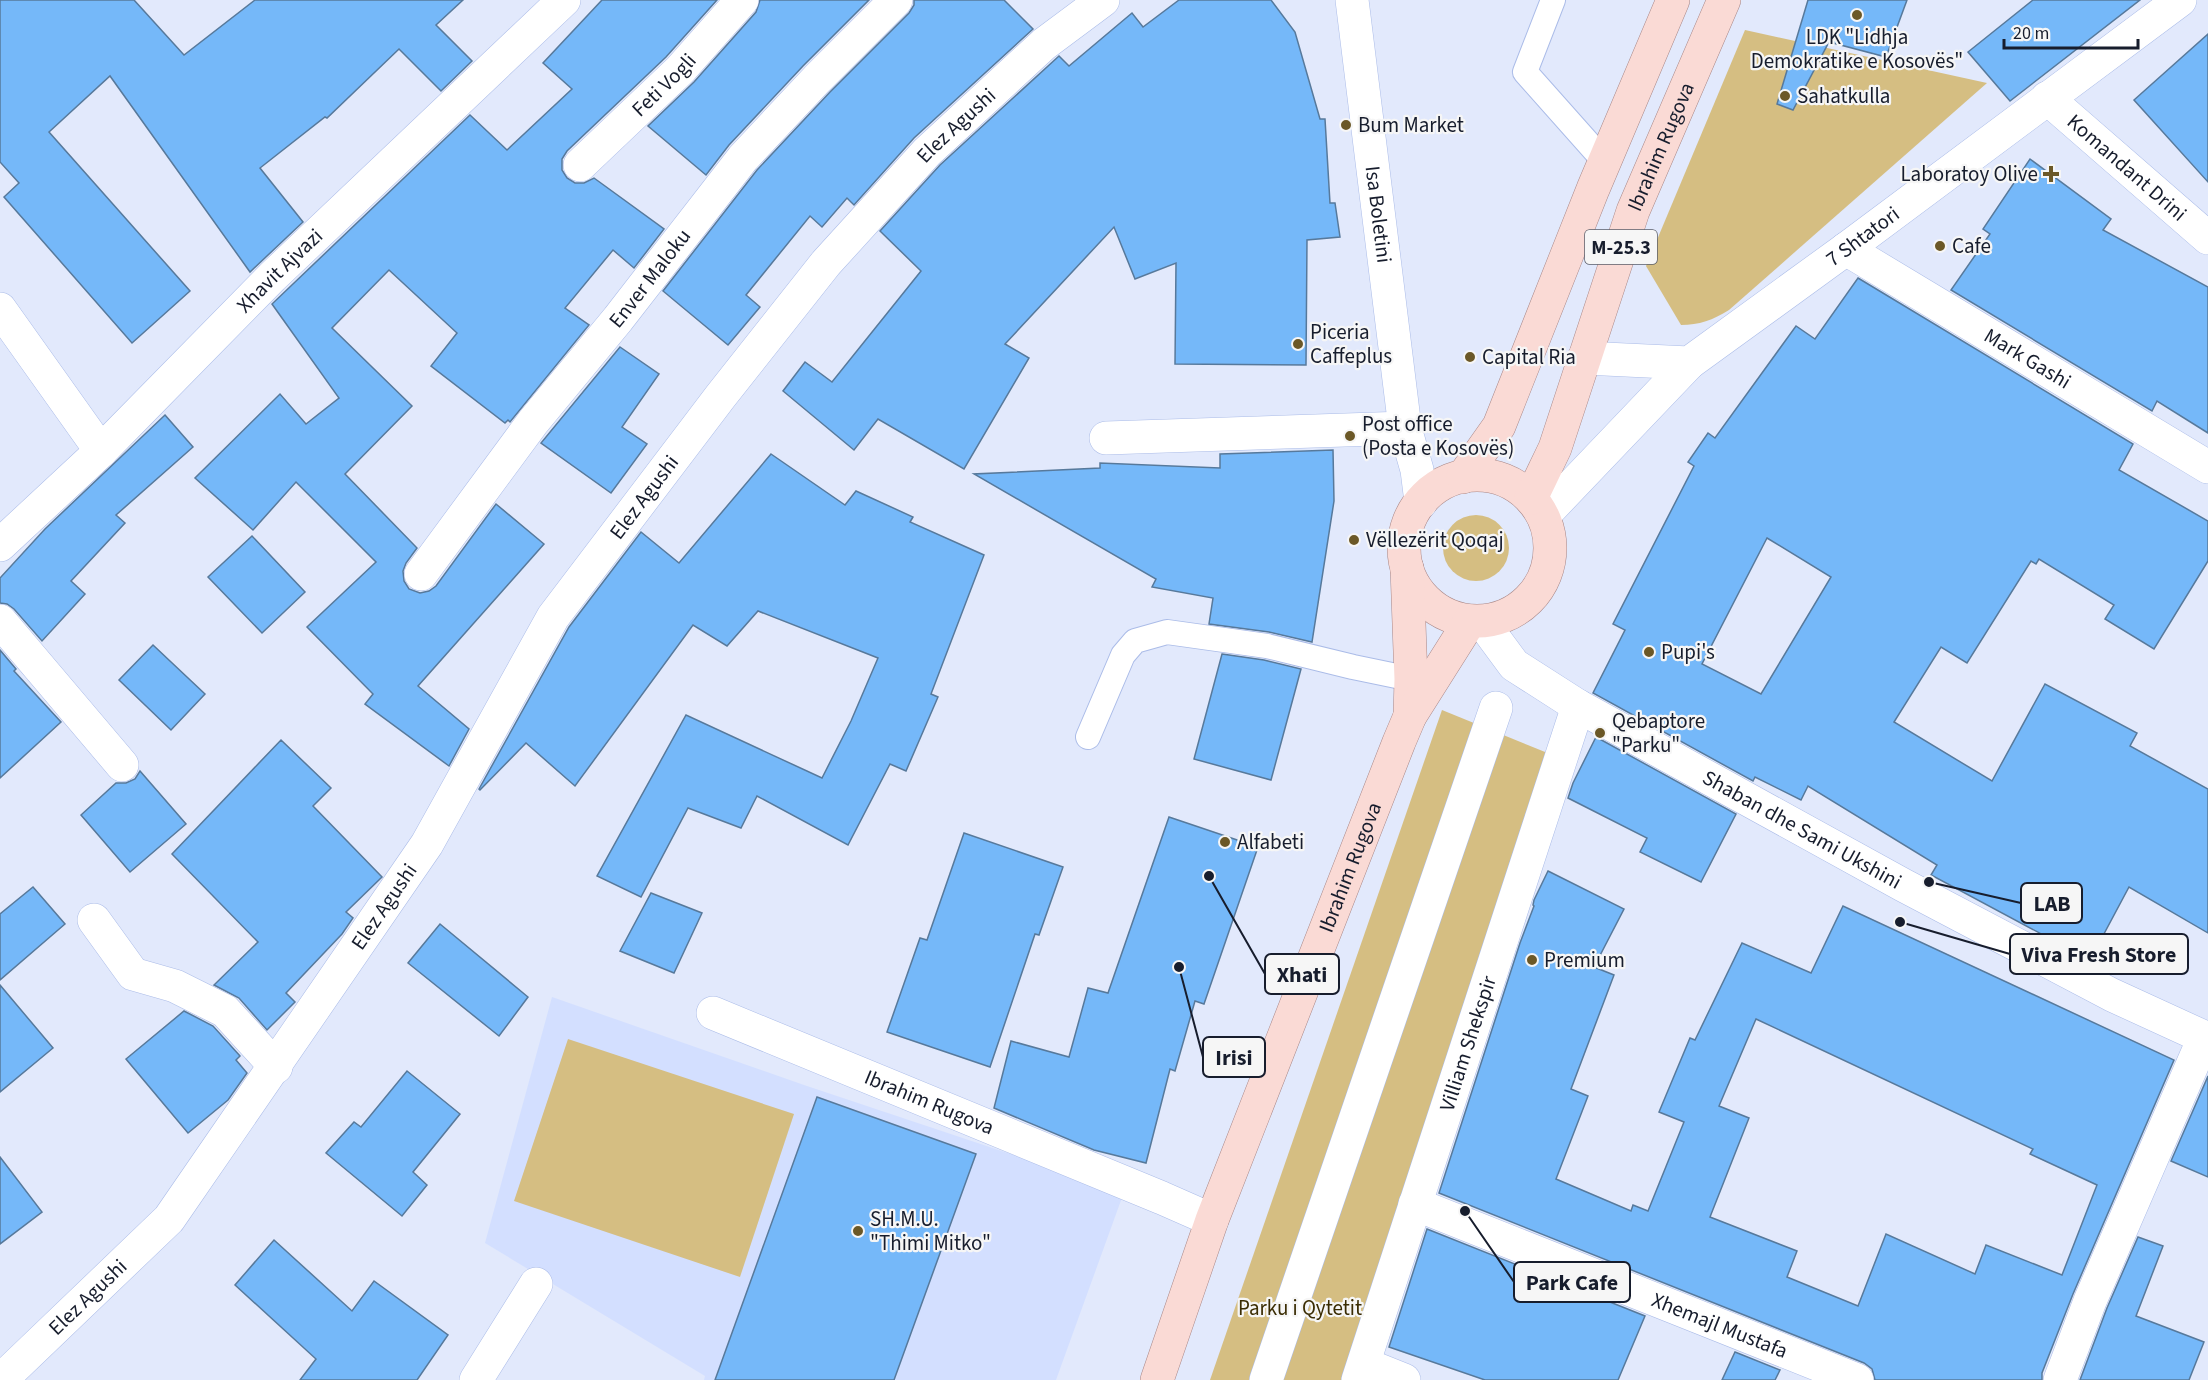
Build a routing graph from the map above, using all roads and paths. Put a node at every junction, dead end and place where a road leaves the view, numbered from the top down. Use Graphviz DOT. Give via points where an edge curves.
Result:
graph roads {
  1 [pos="564,0"];
  2 [pos="742,0"];
  3 [pos="896,0"];
  4 [pos="1103,0"];
  5 [pos="1352,0"];
  6 [pos="1553,0"];
  7 [pos="1672,0"];
  8 [pos="1724,0"];
  9 [pos="2180,0"];
  10 [pos="2047,98"];
  11 [pos="1605,162"];
  12 [pos="580,165"];
  13 [pos="2208,238"];
  14 [pos="1846,249"];
  15 [pos="0,309"];
  16 [pos="1584,358"];
  17 [pos="1689,363"];
  18 [pos="1405,428"];
  19 [pos="1106,438"];
  20 [pos="101,451"];
  21 [pos="2208,467"];
  22 [pos="1463,477"];
  23 [pos="1421,502"];
  24 [pos="1537,507"];
  25 [pos="0,545"];
  26 [pos="1407,566"];
  27 [pos="421,574"];
  28 [pos="0,621"];
  29 [pos="1476,622"];
  30 [pos="1411,679"];
  31 [pos="1578,706"];
  32 [pos="1496,708"];
  33 [pos="1410,716"];
  34 [pos="1088,737"];
  35 [pos="122,765"];
  36 [pos="93,920"];
  37 [pos="713,1013"];
  38 [pos="2206,1039"];
  39 [pos="276,1067"];
  40 [pos="1415,1204"];
  41 [pos="1212,1220"];
  42 [pos="536,1284"];
  43 [pos="1361,1372"];
  44 [pos="1,1380"];
  45 [pos="476,1380"];
  46 [pos="1157,1380"];
  47 [pos="1266,1380"];
  48 [pos="1404,1380"];
  49 [pos="1857,1380"];
  50 [pos="2060,1380"];
  1 -- 20 [label="street, Xhavit Ajvazi" via="272,277"];
  2 -- 12 [label="street, Feti Vogli" via="680,70"];
  3 -- 27 [label="street, Enver Maloku" via="743,158 618,320 533,422"];
  4 -- 39 [label="street, Elez Agushi" via="1044,44 927,152 826,263 720,397 554,617 427,844"];
  5 -- 18 [label="street, Isa Boletini"];
  6 -- 11 [label="lane" via="1525,72"];
  7 -- 11 [label="main road, M-25.3"];
  8 -- 16 [label="main road, Ibrahim Rugova / M-25.3" via="1633,211"];
  9 -- 10 [label="street, 7 Shtatori"];
  10 -- 13 [label="street, Komandant Drini"];
  10 -- 14 [label="street, 7 Shtatori"];
  11 -- 22 [label="main road, M-25.3" via="1499,426"];
  14 -- 17 [label="street, 7 Shtatori"];
  14 -- 21 [label="street, Mark Gashi"];
  15 -- 20 [label="street"];
  16 -- 17 [label="street"];
  16 -- 24 [label="main road, Ibrahim Rugova / M-25.3"];
  17 -- 24 [label="street, 7 Shtatori"];
  18 -- 19 [label="street"];
  18 -- 23 [label="street, Isa Boletini"];
  20 -- 25 [label="street, Xhavit Ajvazi"];
  22 -- 23 [label="main road, Ibrahim Rugova" via="1447,482"];
  22 -- 24 [label="main road, Ibrahim Rugova" via="1477,475 1507,481"];
  23 -- 26 [label="main road, Ibrahim Rugova" via="1406,533"];
  24 -- 29 [label="main road" via="1550,538 1549,562 1540,584 1525,603 1505,615"];
  26 -- 29 [label="main road, Ibrahim Rugova" via="1416,587 1431,603"];
  26 -- 30 [label="main road, Ibrahim Rugova"];
  28 -- 35 [label="street"];
  29 -- 31 [label="street, Shaban dhe Sami Ukshini" via="1514,665"];
  29 -- 33 [label="main road, Ibrahim Rugova"];
  30 -- 33 [label="main road, Ibrahim Rugova"];
  30 -- 34 [label="lane" via="1267,646 1167,632 1135,641 1123,656"];
  31 -- 38 [label="street, Shaban dhe Sami Ukshini" via="1903,885 2112,995"];
  31 -- 40 [label="street, Villiam Shekspir"];
  32 -- 47 [label="street"];
  33 -- 41 [label="main road, Ibrahim Rugova"];
  36 -- 39 [label="street" via="133,974 175,986 225,1011"];
  37 -- 41 [label="street, Ibrahim Rugova"];
  38 -- 50 [label="street" via="2090,1301"];
  39 -- 44 [label="street, Elez Agushi" via="169,1219"];
  40 -- 43 [label="street, Villiam Shekspir"];
  40 -- 49 [label="street, Xhemajl Mustafa"];
  41 -- 46 [label="main road, Ibrahim Rugova"];
  42 -- 45 [label="street"];
  43 -- 48 [label="street"];
}
